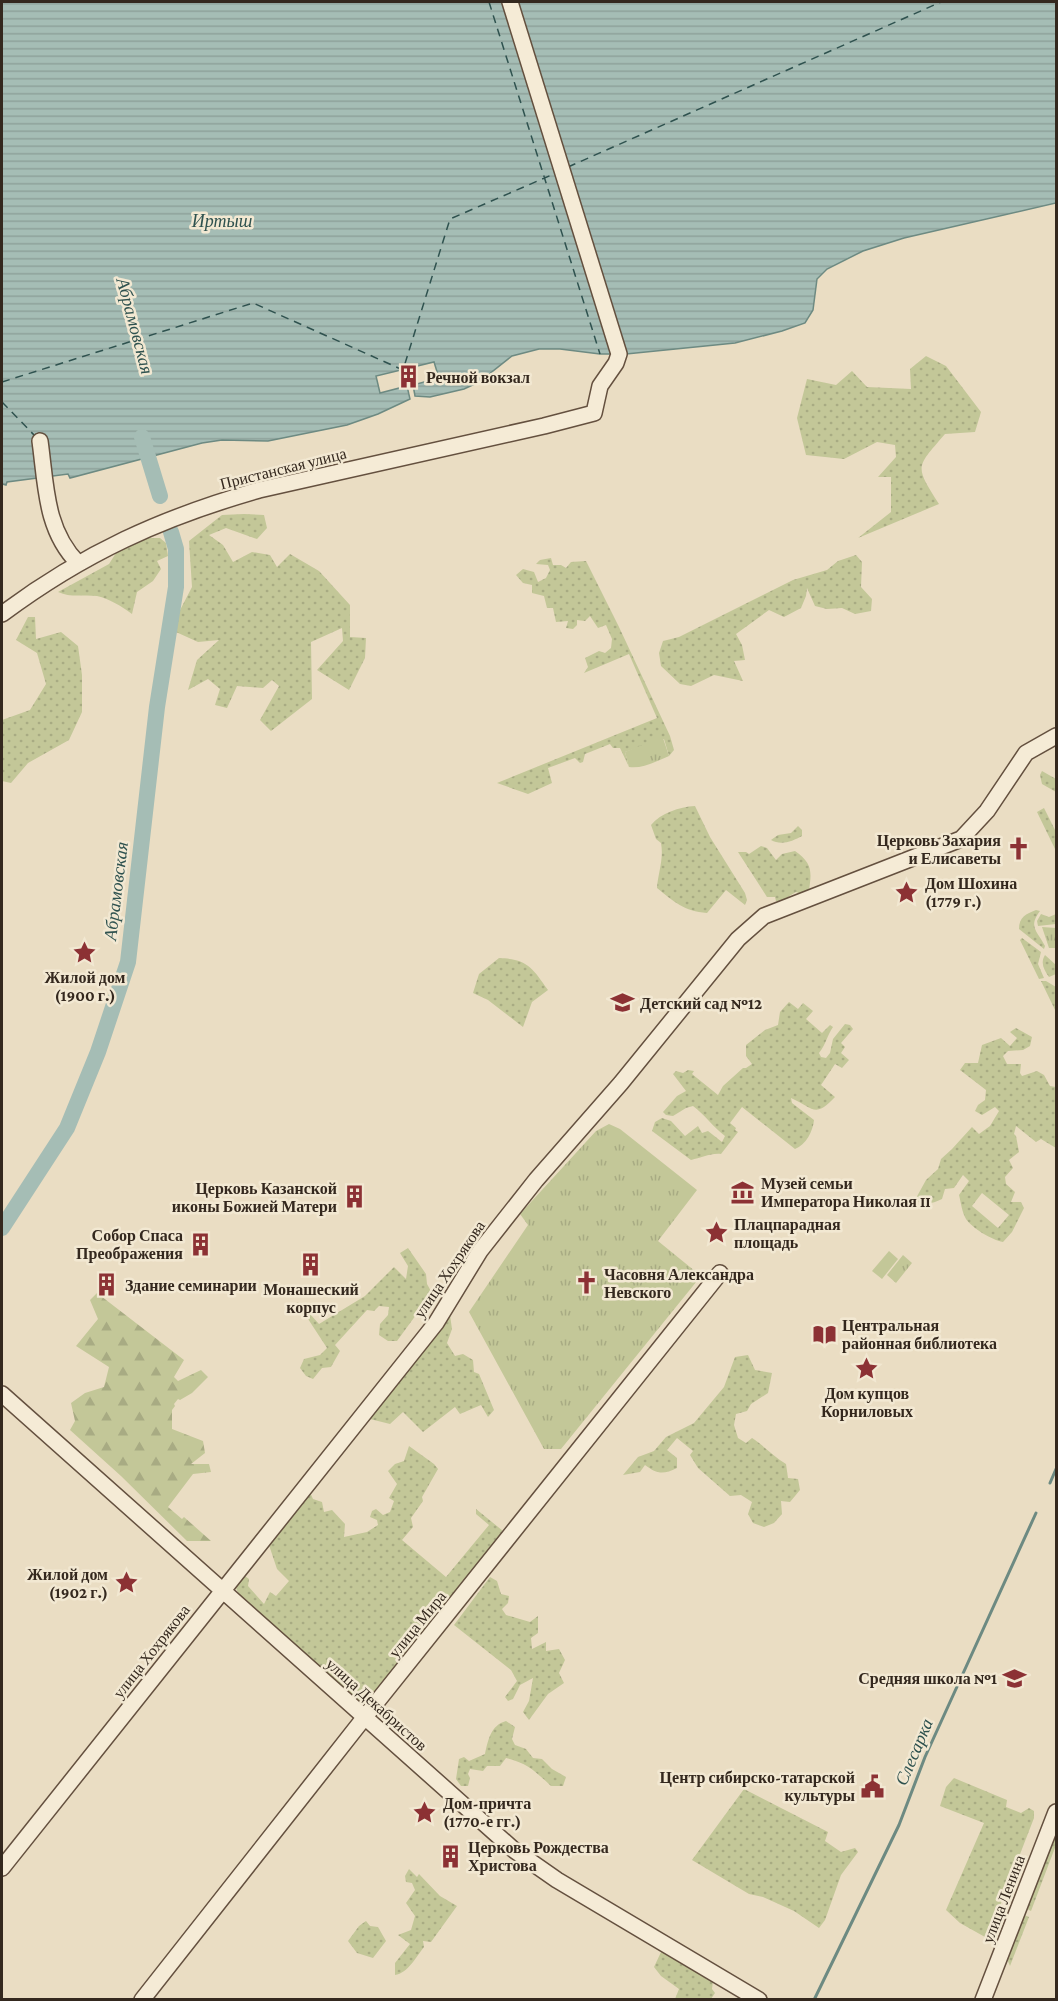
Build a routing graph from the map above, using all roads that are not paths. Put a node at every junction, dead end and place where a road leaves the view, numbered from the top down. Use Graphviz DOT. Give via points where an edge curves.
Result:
graph roads {
  1 [pos="510,2"];
  2 [pos="40,441"];
  3 [pos="78,563"];
  4 [pos="2,614"];
  5 [pos="1056,736"];
  6 [pos="720,1273"];
  7 [pos="2,1394"];
  8 [pos="222,1590"];
  9 [pos="364,1718"];
  10 [pos="1056,1812"];
  11 [pos="2,1868"];
  12 [pos="142,2000"];
  13 [pos="759,2000"];
  14 [pos="983,2000"];
  1 -- 3 [label="street, Пристанская улица" via="619,354 600,386 594,413 217,502 141,531"];
  2 -- 3 [label="street" via="55,532"];
  3 -- 4 [label="street, Пристанская улица"];
  5 -- 8 [label="street, улица Хохрякова" via="1032,748 1021,759 987,811 961,839 776,910 738,939 496,1230 436,1323"];
  6 -- 9 [label="street, улица Мира"];
  7 -- 8 [label="street, улица Декабристов"];
  8 -- 9 [label="street, улица Декабристов"];
  8 -- 11 [label="street, улица Хохрякова"];
  9 -- 12 [label="street, улица Мира"];
  9 -- 13 [label="street, улица Декабристов" via="532,1863"];
  10 -- 14 [label="street, улица Ленина"];
}
